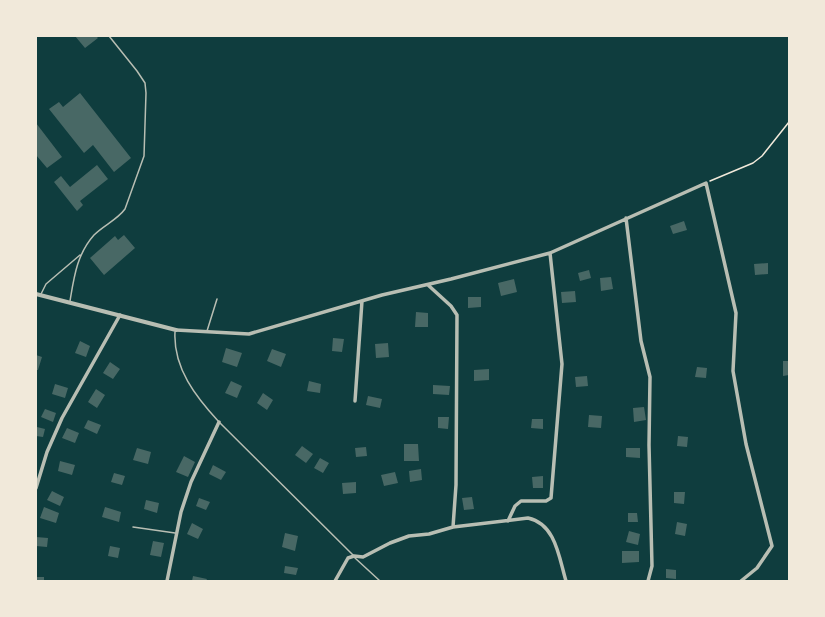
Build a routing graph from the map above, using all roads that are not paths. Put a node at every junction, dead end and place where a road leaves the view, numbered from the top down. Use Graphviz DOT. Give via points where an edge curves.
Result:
graph roads {
  1 [pos="110,36"];
  2 [pos="626,218"];
  3 [pos="550,253"];
  4 [pos="80,255"];
  5 [pos="428,285"];
  6 [pos="38,294"];
  7 [pos="217,299"];
  8 [pos="70,301"];
  9 [pos="362,301"];
  10 [pos="120,315"];
  11 [pos="176,330"];
  12 [pos="206,331"];
  13 [pos="355,401"];
  14 [pos="219,422"];
  15 [pos="36,488"];
  16 [pos="508,521"];
  17 [pos="454,526"];
  18 [pos="134,527"];
  19 [pos="175,533"];
  20 [pos="354,556"];
  21 [pos="167,581"];
  22 [pos="335,581"];
  23 [pos="380,581"];
  24 [pos="566,581"];
  25 [pos="648,581"];
  26 [pos="741,581"];
  1 -- 4 [label="lane" via="145,83 144,156 125,208 95,235"];
  2 -- 3 [label="street"];
  2 -- 25 [label="street" via="641,341 650,377 652,566"];
  2 -- 26 [label="street" via="706,182 736,313 733,371 744,437 772,546 757,568"];
  3 -- 5 [label="street"];
  3 -- 16 [label="street" via="562,364 551,498 546,501 521,501 515,506"];
  4 -- 6 [label="lane"];
  4 -- 8 [label="lane"];
  5 -- 9 [label="street"];
  5 -- 17 [label="street" via="457,315"];
  6 -- 8 [label="street"];
  7 -- 12 [label="lane"];
  8 -- 10 [label="street"];
  9 -- 12 [label="street" via="249,334"];
  9 -- 13 [label="street"];
  10 -- 11 [label="street"];
  10 -- 15 [label="street" via="62,418 47,452"];
  11 -- 12 [label="street"];
  11 -- 14 [label="lane" via="176,351 189,385"];
  14 -- 19 [label="street" via="191,482"];
  14 -- 20 [label="lane"];
  16 -- 17 [label="street"];
  16 -- 24 [label="street" via="528,518 543,525 551,534 557,548"];
  17 -- 20 [label="street" via="429,534 409,536 363,556"];
  18 -- 19 [label="lane"];
  19 -- 21 [label="street"];
  20 -- 22 [label="street" via="348,558"];
  20 -- 23 [label="lane"];
}
